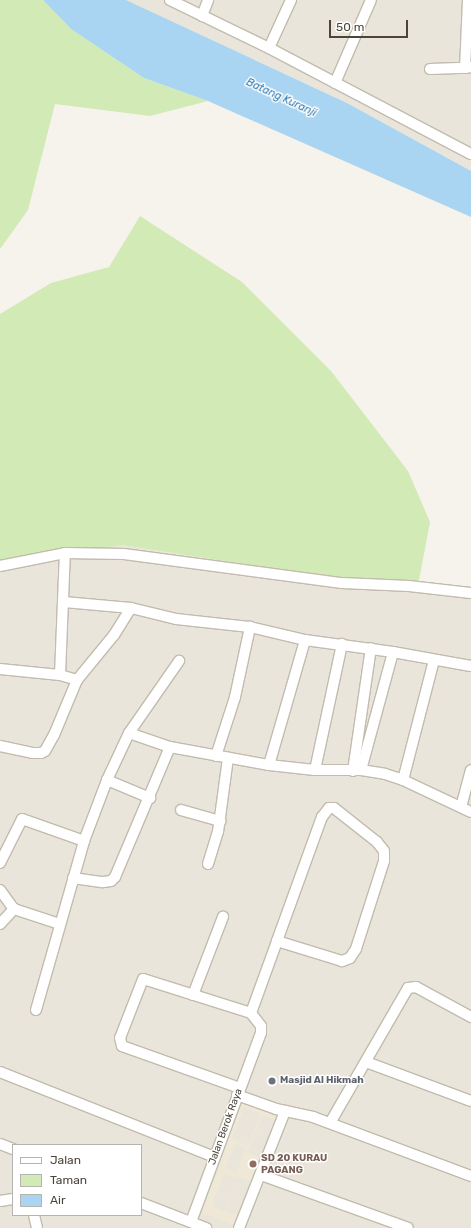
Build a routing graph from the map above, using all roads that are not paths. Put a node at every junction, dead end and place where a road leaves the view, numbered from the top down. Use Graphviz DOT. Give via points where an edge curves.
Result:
graph roads {
  1 [pos="170,0"];
  2 [pos="208,0"];
  3 [pos="290,0"];
  4 [pos="371,0"];
  5 [pos="468,0"];
  6 [pos="202,16"];
  7 [pos="269,48"];
  8 [pos="468,68"];
  9 [pos="430,69"];
  10 [pos="335,82"];
  11 [pos="468,151"];
  12 [pos="65,553"];
  13 [pos="0,566"];
  14 [pos="471,593"];
  15 [pos="64,602"];
  16 [pos="131,608"];
  17 [pos="250,627"];
  18 [pos="304,640"];
  19 [pos="342,644"];
  20 [pos="371,648"];
  21 [pos="393,652"];
  22 [pos="434,660"];
  23 [pos="180,661"];
  24 [pos="471,666"];
  25 [pos="0,669"];
  26 [pos="60,675"];
  27 [pos="77,680"];
  28 [pos="129,733"];
  29 [pos="0,746"];
  30 [pos="170,747"];
  31 [pos="216,756"];
  32 [pos="228,758"];
  33 [pos="269,765"];
  34 [pos="315,770"];
  35 [pos="357,770"];
  36 [pos="471,770"];
  37 [pos="107,780"];
  38 [pos="403,780"];
  39 [pos="150,798"];
  40 [pos="461,807"];
  41 [pos="181,810"];
  42 [pos="471,812"];
  43 [pos="220,821"];
  44 [pos="84,841"];
  45 [pos="0,863"];
  46 [pos="208,864"];
  47 [pos="73,878"];
  48 [pos="0,890"];
  49 [pos="14,909"];
  50 [pos="223,917"];
  51 [pos="0,924"];
  52 [pos="60,924"];
  53 [pos="277,941"];
  54 [pos="193,995"];
  55 [pos="36,1010"];
  56 [pos="251,1013"];
  57 [pos="471,1017"];
  58 [pos="366,1062"];
  59 [pos="0,1072"];
  60 [pos="238,1091"];
  61 [pos="471,1101"];
  62 [pos="285,1111"];
  63 [pos="330,1123"];
  64 [pos="0,1144"];
  65 [pos="12,1149"];
  66 [pos="215,1157"];
  67 [pos="261,1175"];
  68 [pos="471,1176"];
  69 [pos="12,1199"];
  70 [pos="0,1201"];
  71 [pos="142,1203"];
  72 [pos="34,1216"];
  73 [pos="191,1222"];
  74 [pos="37,1228"];
  75 [pos="206,1228"];
  76 [pos="239,1228"];
  77 [pos="408,1228"];
  1 -- 6 [label="street"];
  2 -- 6 [label="street"];
  3 -- 7 [label="street"];
  4 -- 10 [label="street"];
  5 -- 8 [label="street"];
  6 -- 7 [label="street"];
  7 -- 10 [label="street"];
  8 -- 9 [label="street"];
  10 -- 11 [label="street"];
  12 -- 13 [label="street"];
  12 -- 14 [label="street" via="124,554 342,582"];
  12 -- 15 [label="street"];
  15 -- 16 [label="street"];
  15 -- 26 [label="street"];
  16 -- 17 [label="street" via="176,619"];
  16 -- 27 [label="street" via="120,628"];
  17 -- 18 [label="street"];
  17 -- 31 [label="street" via="235,697"];
  18 -- 19 [label="street"];
  18 -- 33 [label="street"];
  19 -- 20 [label="street"];
  19 -- 34 [label="street"];
  20 -- 21 [label="street"];
  20 -- 35 [label="street"];
  21 -- 22 [label="street"];
  21 -- 35 [label="street"];
  22 -- 24 [label="street"];
  22 -- 38 [label="street"];
  23 -- 28 [label="street"];
  25 -- 26 [label="street"];
  26 -- 27 [label="street"];
  27 -- 29 [label="street" via="54,736 45,751 32,753"];
  28 -- 30 [label="street"];
  28 -- 37 [label="street"];
  30 -- 31 [label="street"];
  30 -- 39 [label="street"];
  31 -- 32 [label="street"];
  32 -- 33 [label="street"];
  32 -- 43 [label="street"];
  33 -- 34 [label="street"];
  34 -- 35 [label="street"];
  35 -- 38 [label="street" via="385,774"];
  36 -- 40 [label="street"];
  37 -- 39 [label="street"];
  37 -- 44 [label="street"];
  38 -- 40 [label="street"];
  39 -- 47 [label="street" via="115,877 111,881 103,882"];
  40 -- 42 [label="street"];
  41 -- 43 [label="street"];
  43 -- 46 [label="street"];
  44 -- 45 [label="street" via="22,819"];
  44 -- 47 [label="street"];
  47 -- 52 [label="street"];
  48 -- 49 [label="street"];
  49 -- 51 [label="street"];
  49 -- 52 [label="street"];
  50 -- 54 [label="street"];
  52 -- 55 [label="street"];
  53 -- 53 [label="street" via="322,818 329,808 334,808 377,842 384,851 384,861 356,949 350,958 342,961"];
  53 -- 56 [label="street"];
  54 -- 56 [label="street"];
  54 -- 60 [label="street" via="143,979 120,1038 120,1044"];
  56 -- 60 [label="street, Jalan Berok Raya" via="261,1026 261,1033"];
  57 -- 58 [label="street" via="410,986"];
  58 -- 61 [label="street"];
  58 -- 63 [label="street"];
  59 -- 66 [label="street"];
  60 -- 62 [label="street"];
  60 -- 66 [label="street, Jalan Berok Raya"];
  62 -- 63 [label="street" via="302,1113"];
  62 -- 67 [label="street"];
  63 -- 68 [label="street"];
  64 -- 65 [label="street"];
  66 -- 73 [label="street, Jalan Berok Raya"];
  67 -- 76 [label="street"];
  67 -- 77 [label="street"];
  69 -- 70 [label="street"];
  71 -- 73 [label="street"];
  72 -- 74 [label="street"];
  73 -- 75 [label="street"];
}
